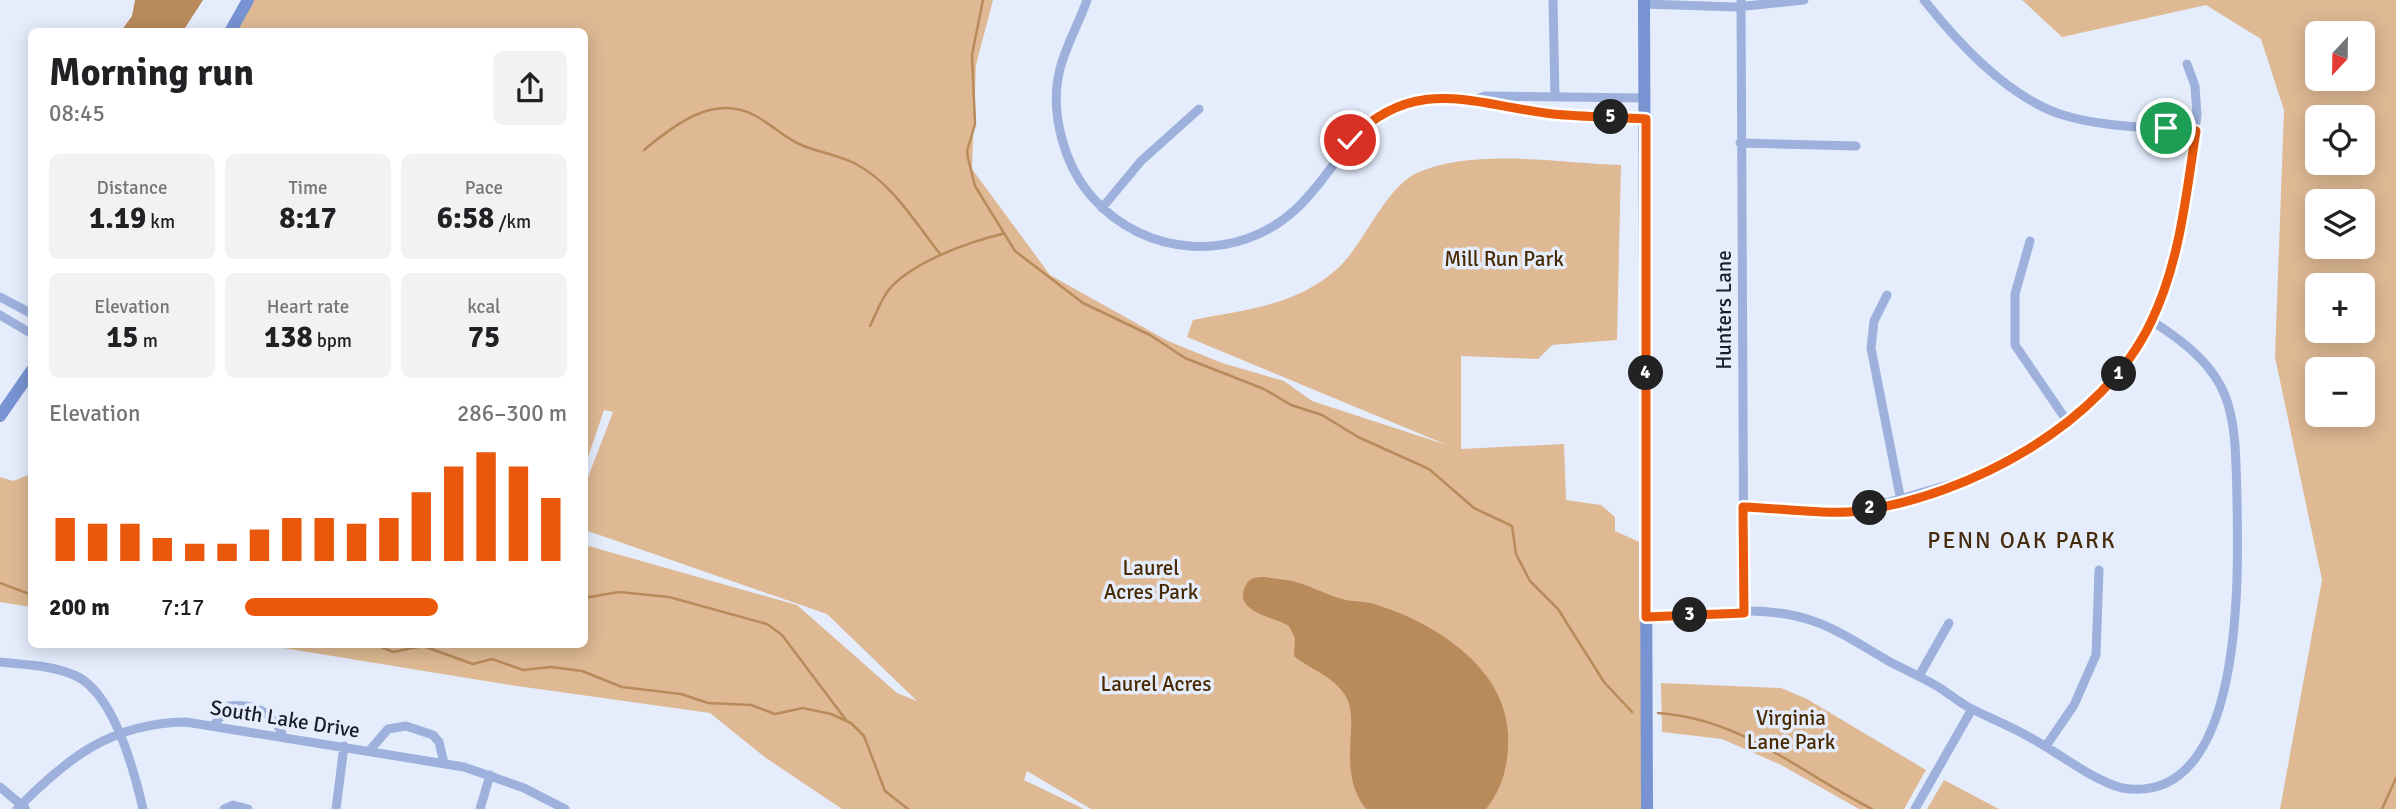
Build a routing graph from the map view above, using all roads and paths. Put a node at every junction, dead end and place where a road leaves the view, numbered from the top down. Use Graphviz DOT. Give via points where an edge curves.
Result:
graph roads {
  1 [pos="248,0"];
  2 [pos="1087,0"];
  3 [pos="1553,0"];
  4 [pos="1804,0"];
  5 [pos="1924,0"];
  6 [pos="1644,2"];
  7 [pos="1741,3"];
  8 [pos="232,28"];
  9 [pos="2187,64"];
  10 [pos="1555,97"];
  11 [pos="1643,98"];
  12 [pos="1474,100"];
  13 [pos="1199,108"];
  14 [pos="1646,119"];
  15 [pos="2196,131"];
  16 [pos="1740,143"];
  17 [pos="1856,146"];
  18 [pos="1102,208"];
  19 [pos="2030,241"];
  20 [pos="1887,295"];
  21 [pos="0,297"];
  22 [pos="28,312"];
  23 [pos="0,315"];
  24 [pos="2151,321"];
  25 [pos="28,332"];
  26 [pos="28,376"];
  27 [pos="0,416"];
  28 [pos="2067,421"];
  29 [pos="1901,501"];
  30 [pos="1743,507"];
  31 [pos="2099,570"];
  32 [pos="1744,613"];
  33 [pos="1646,617"];
  34 [pos="1950,623"];
  35 [pos="0,662"];
  36 [pos="1919,676"];
  37 [pos="1972,709"];
  38 [pos="214,725"];
  39 [pos="118,735"];
  40 [pos="283,736"];
  41 [pos="344,746"];
  42 [pos="2046,746"];
  43 [pos="370,750"];
  44 [pos="444,763"];
  45 [pos="490,775"];
  46 [pos="0,787"];
  47 [pos="21,807"];
  48 [pos="143,809"];
  49 [pos="224,809"];
  50 [pos="248,809"];
  51 [pos="336,809"];
  52 [pos="480,809"];
  53 [pos="565,809"];
  54 [pos="1647,809"];
  55 [pos="1915,809"];
  1 -- 8 [label="main road"];
  2 -- 18 [label="street" via="1061,66 1057,108 1076,175"];
  3 -- 10 [label="street"];
  4 -- 7 [label="street"];
  5 -- 15 [label="street" via="2003,83 2030,101 2097,122"];
  6 -- 7 [label="street"];
  6 -- 11 [label="main road"];
  7 -- 16 [label="street, Hunters Lane"];
  9 -- 15 [label="street" via="2197,95"];
  10 -- 11 [label="street"];
  10 -- 12 [label="street" via="1485,96"];
  11 -- 14 [label="main road"];
  12 -- 14 [label="street" via="1554,114"];
  12 -- 18 [label="street" via="1435,97 1382,114 1350,140 1295,211 1269,229 1239,241 1208,247 1175,246 1139,234"];
  13 -- 18 [label="street" via="1133,169"];
  14 -- 33 [label="main road"];
  15 -- 24 [label="street" via="2176,254"];
  16 -- 17 [label="street"];
  16 -- 30 [label="street, Hunters Lane"];
  19 -- 28 [label="street" via="2015,294 2015,345"];
  20 -- 29 [label="street" via="1874,321 1871,348"];
  21 -- 22 [label="street"];
  23 -- 25 [label="street"];
  24 -- 28 [label="street" via="2122,372"];
  24 -- 42 [label="street" via="2207,362 2231,410 2236,457 2236,605 2216,730 2195,768 2174,784 2148,791 2109,783"];
  26 -- 27 [label="main road"];
  28 -- 29 [label="street" via="2051,436 1979,476"];
  29 -- 30 [label="street" via="1858,511"];
  30 -- 32 [label="street, Hunters Lane"];
  31 -- 42 [label="street" via="2096,655 2079,696"];
  32 -- 33 [label="street"];
  32 -- 36 [label="street" via="1810,620"];
  33 -- 54 [label="main road"];
  34 -- 36 [label="street"];
  35 -- 39 [label="street" via="64,671 85,681 101,696"];
  36 -- 37 [label="street"];
  37 -- 42 [label="street"];
  37 -- 55 [label="street"];
  38 -- 39 [label="street, South Lake Drive" via="165,723"];
  38 -- 40 [label="street, South Lake Drive"];
  38 -- 40 [label="street" via="229,706 246,706 271,716"];
  39 -- 47 [label="street, South Lake Drive" via="69,760"];
  39 -- 48 [label="street"];
  40 -- 41 [label="street, South Lake Drive"];
  41 -- 43 [label="street, South Lake Drive"];
  41 -- 51 [label="street"];
  43 -- 44 [label="street, South Lake Drive"];
  43 -- 44 [label="street" via="388,729 406,726 433,736"];
  44 -- 45 [label="street, South Lake Drive"];
  45 -- 52 [label="street"];
  45 -- 53 [label="street, South Lake Drive"];
  46 -- 47 [label="street"];
  49 -- 50 [label="street" via="233,805"];
}
